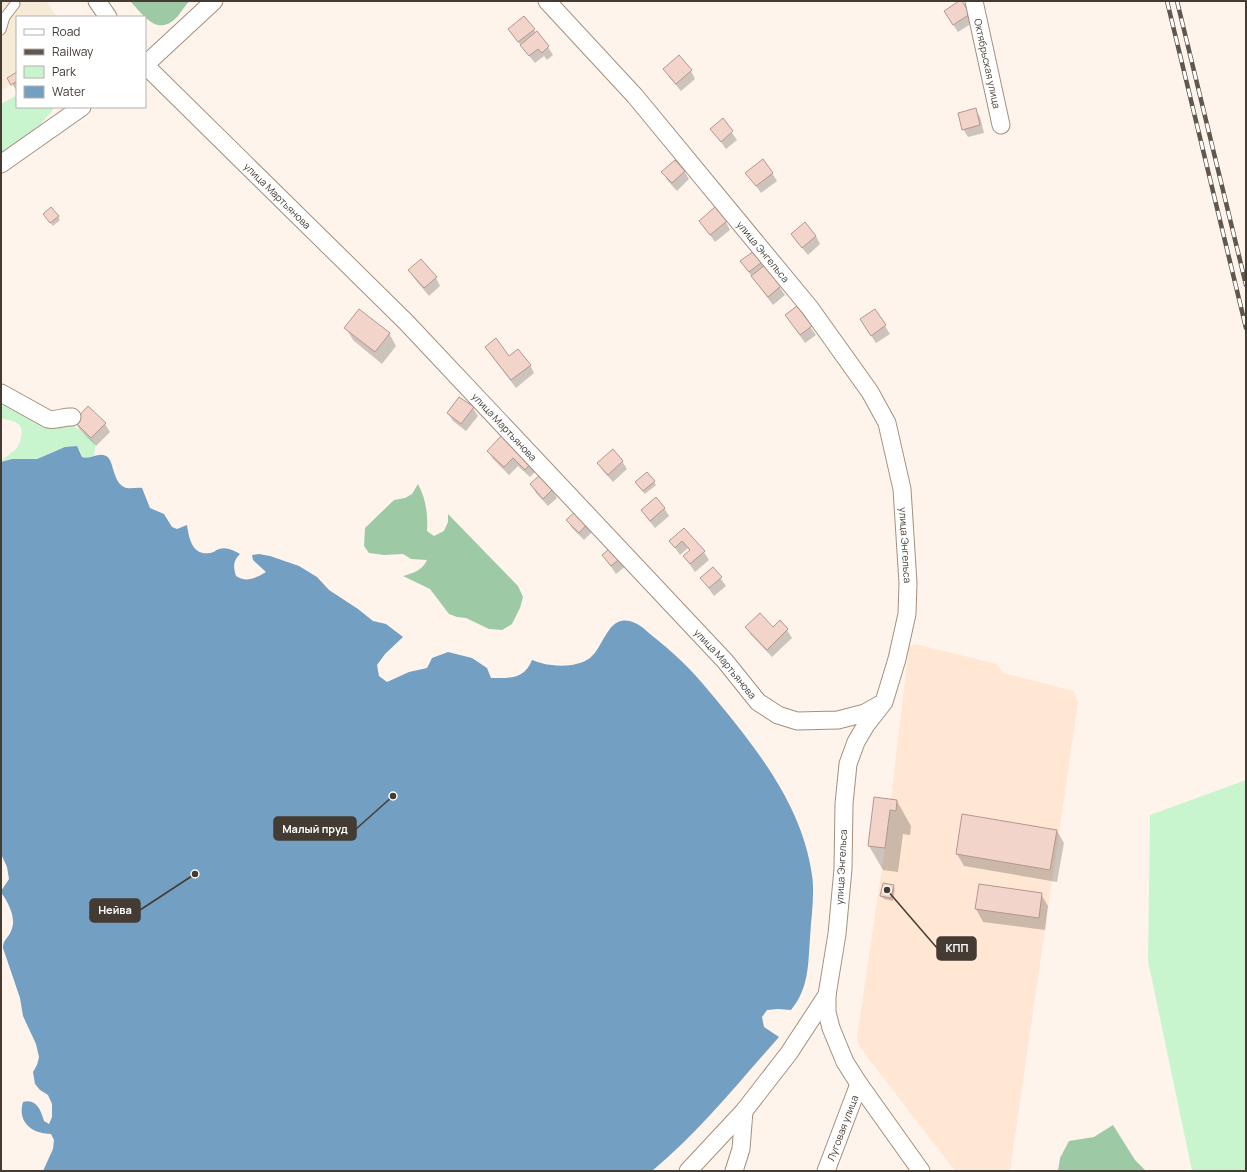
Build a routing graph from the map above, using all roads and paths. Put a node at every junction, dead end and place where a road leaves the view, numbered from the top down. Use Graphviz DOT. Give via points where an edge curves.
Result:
graph roads {
  1 [pos="97,1"];
  2 [pos="214,1"];
  3 [pos="546,1"];
  4 [pos="974,1"];
  5 [pos="15,4"];
  6 [pos="107,16"];
  7 [pos="1,30"];
  8 [pos="146,64"];
  9 [pos="146,66"];
  10 [pos="81,108"];
  11 [pos="1001,125"];
  12 [pos="1,164"];
  13 [pos="1,393"];
  14 [pos="72,417"];
  15 [pos="884,702"];
  16 [pos="827,995"];
  17 [pos="859,1084"];
  18 [pos="744,1111"];
  19 [pos="688,1171"];
  20 [pos="734,1171"];
  21 [pos="826,1171"];
  22 [pos="921,1171"];
  1 -- 6 [label="street"];
  2 -- 8 [label="street"];
  3 -- 15 [label="street, улица Энгельса" via="635,96 810,308 870,392 887,423 902,489 908,583 907,614"];
  4 -- 11 [label="street, Октябрьская улица"];
  5 -- 7 [label="lane" via="5,17"];
  9 -- 15 [label="street, улица Мартьянова" via="406,322 724,661 758,702 778,715 797,721 817,721 838,720 865,713"];
  10 -- 12 [label="street"];
  13 -- 14 [label="street" via="48,420"];
  15 -- 16 [label="street, улица Энгельса" via="866,724 848,764 844,804 843,869 837,934"];
  16 -- 17 [label="street, улица Энгельса" via="827,1012 831,1028 845,1062"];
  16 -- 18 [label="street" via="789,1053"];
  17 -- 21 [label="street, Луговая улица"];
  17 -- 22 [label="street, улица Энгельса"];
  18 -- 19 [label="street"];
  18 -- 20 [label="street" via="741,1149"];
}
